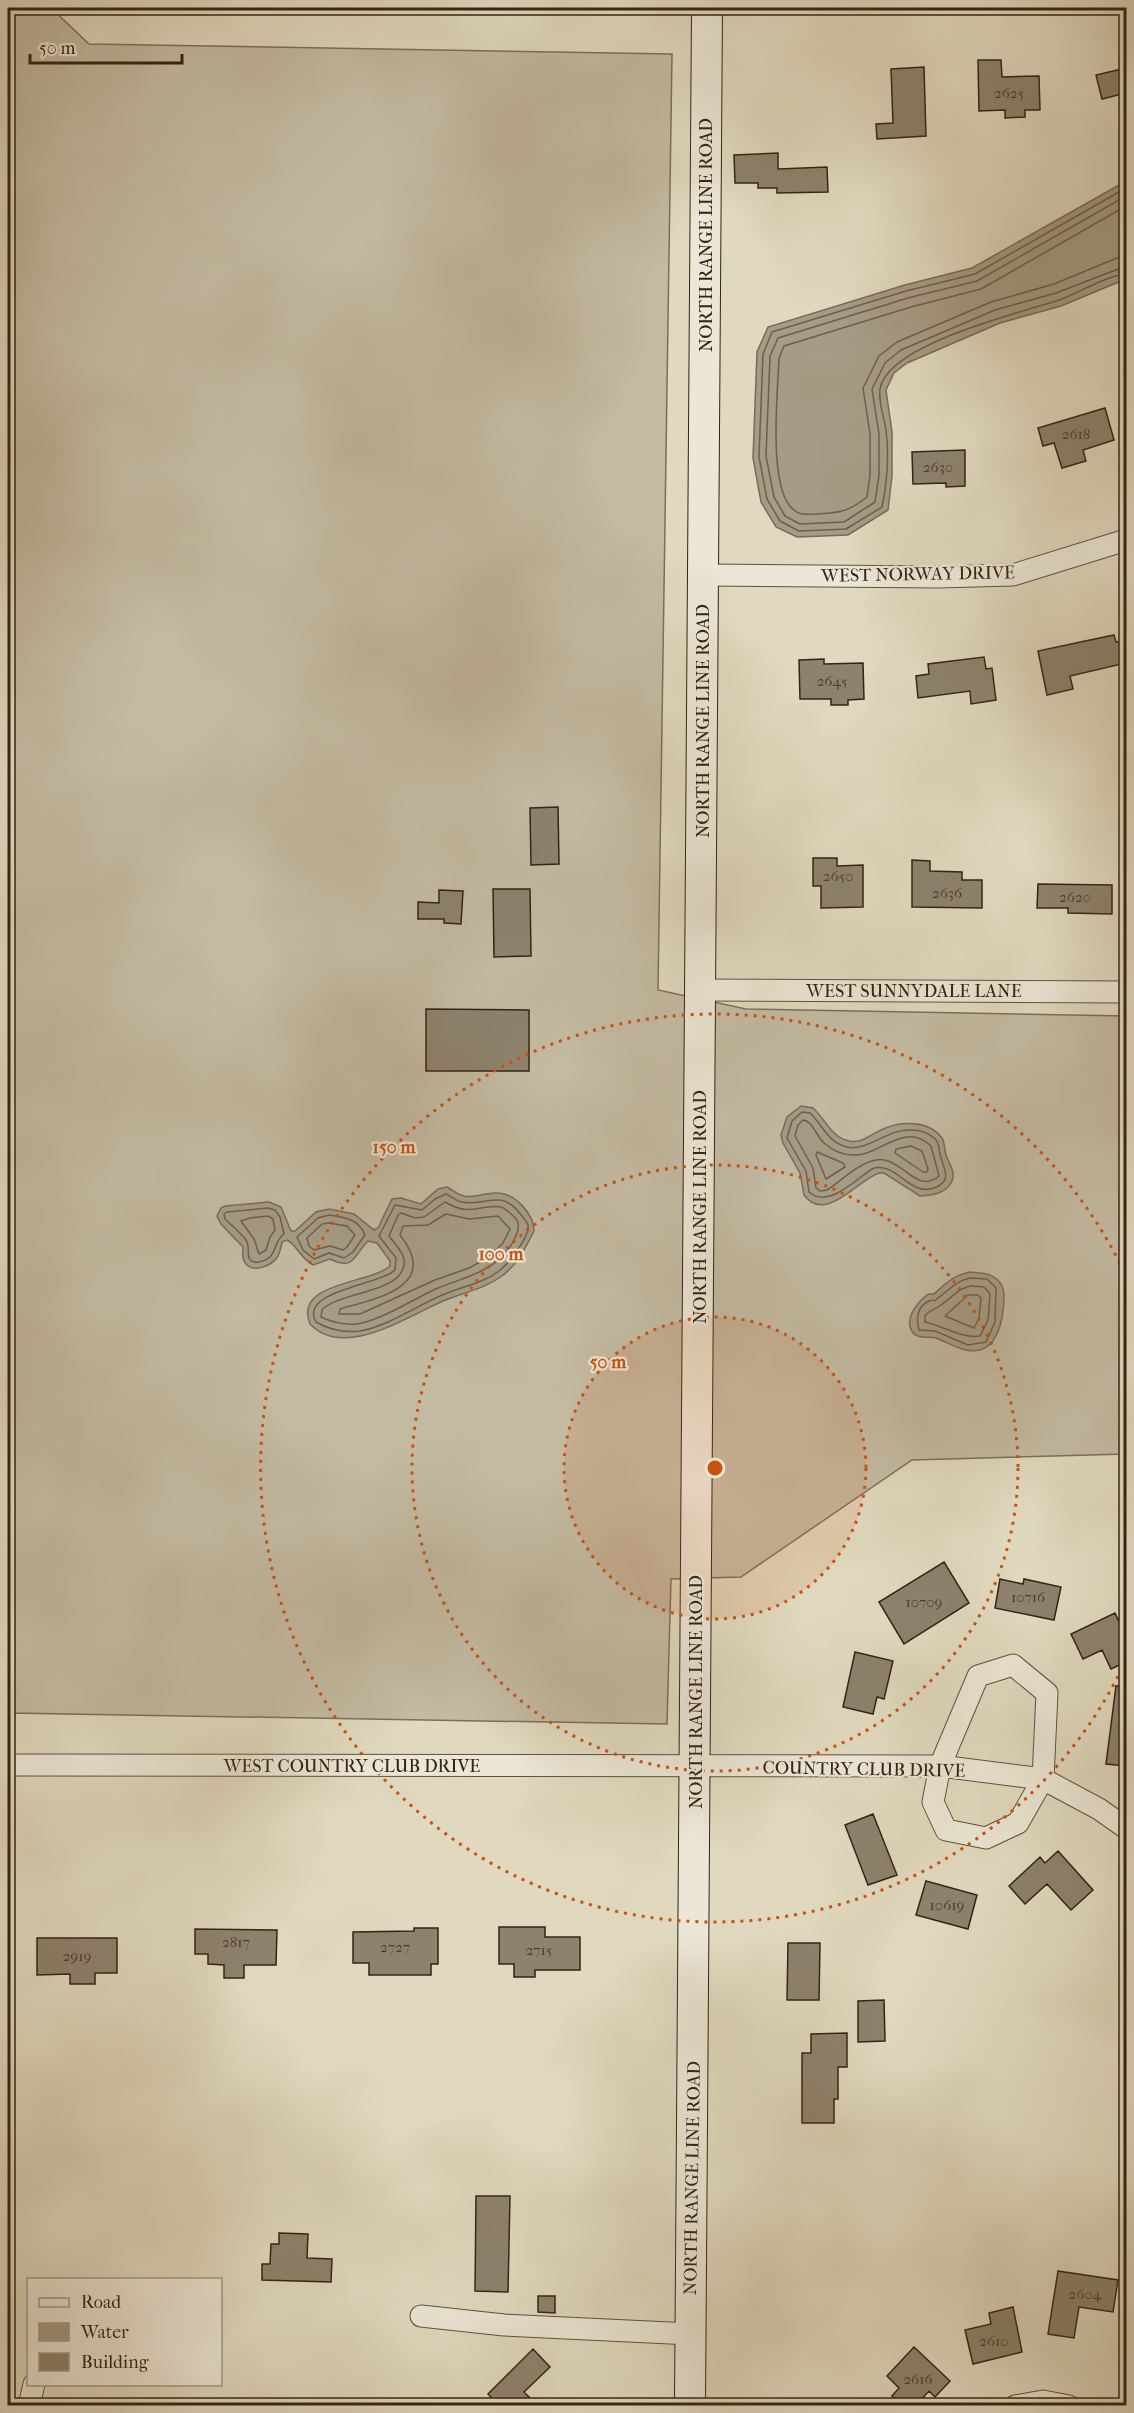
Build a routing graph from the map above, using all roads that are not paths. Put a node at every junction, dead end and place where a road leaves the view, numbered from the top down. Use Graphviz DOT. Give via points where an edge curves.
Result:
graph roads {
  1 [pos="707,8"];
  2 [pos="1126,540"];
  3 [pos="705,575"];
  4 [pos="701,990"];
  5 [pos="1126,993"];
  6 [pos="8,1765"];
  7 [pos="940,1766"];
  8 [pos="696,1767"];
  9 [pos="1043,1779"];
  10 [pos="1126,1828"];
  11 [pos="421,2316"];
  12 [pos="691,2334"];
  13 [pos="34,2386"];
  14 [pos="29,2406"];
  15 [pos="690,2406"];
  16 [pos="1015,2406"];
  17 [pos="1069,2406"];
  1 -- 3 [label="street, NORTH RANGE LINE ROAD"];
  2 -- 3 [label="street, WEST NORWAY DRIVE" via="1012,575"];
  3 -- 4 [label="street, NORTH RANGE LINE ROAD"];
  4 -- 5 [label="street, WEST SUNNYDALE LANE"];
  4 -- 8 [label="street, NORTH RANGE LINE ROAD"];
  6 -- 8 [label="street, WEST COUNTRY CLUB DRIVE"];
  7 -- 8 [label="street, COUNTRY CLUB DRIVE"];
  7 -- 9 [label="street, COUNTRY CLUB DRIVE"];
  7 -- 9 [label="street" via="933,1802 946,1830 986,1838 1018,1823"];
  7 -- 9 [label="street" via="978,1676 1014,1665 1047,1693"];
  8 -- 12 [label="street, NORTH RANGE LINE ROAD"];
  9 -- 10 [label="street, COUNTRY CLUB DRIVE"];
  11 -- 12 [label="street" via="504,2325"];
  12 -- 15 [label="street, NORTH RANGE LINE ROAD"];
  13 -- 14 [label="street"];
  16 -- 17 [label="street" via="1043,2401"];
}
